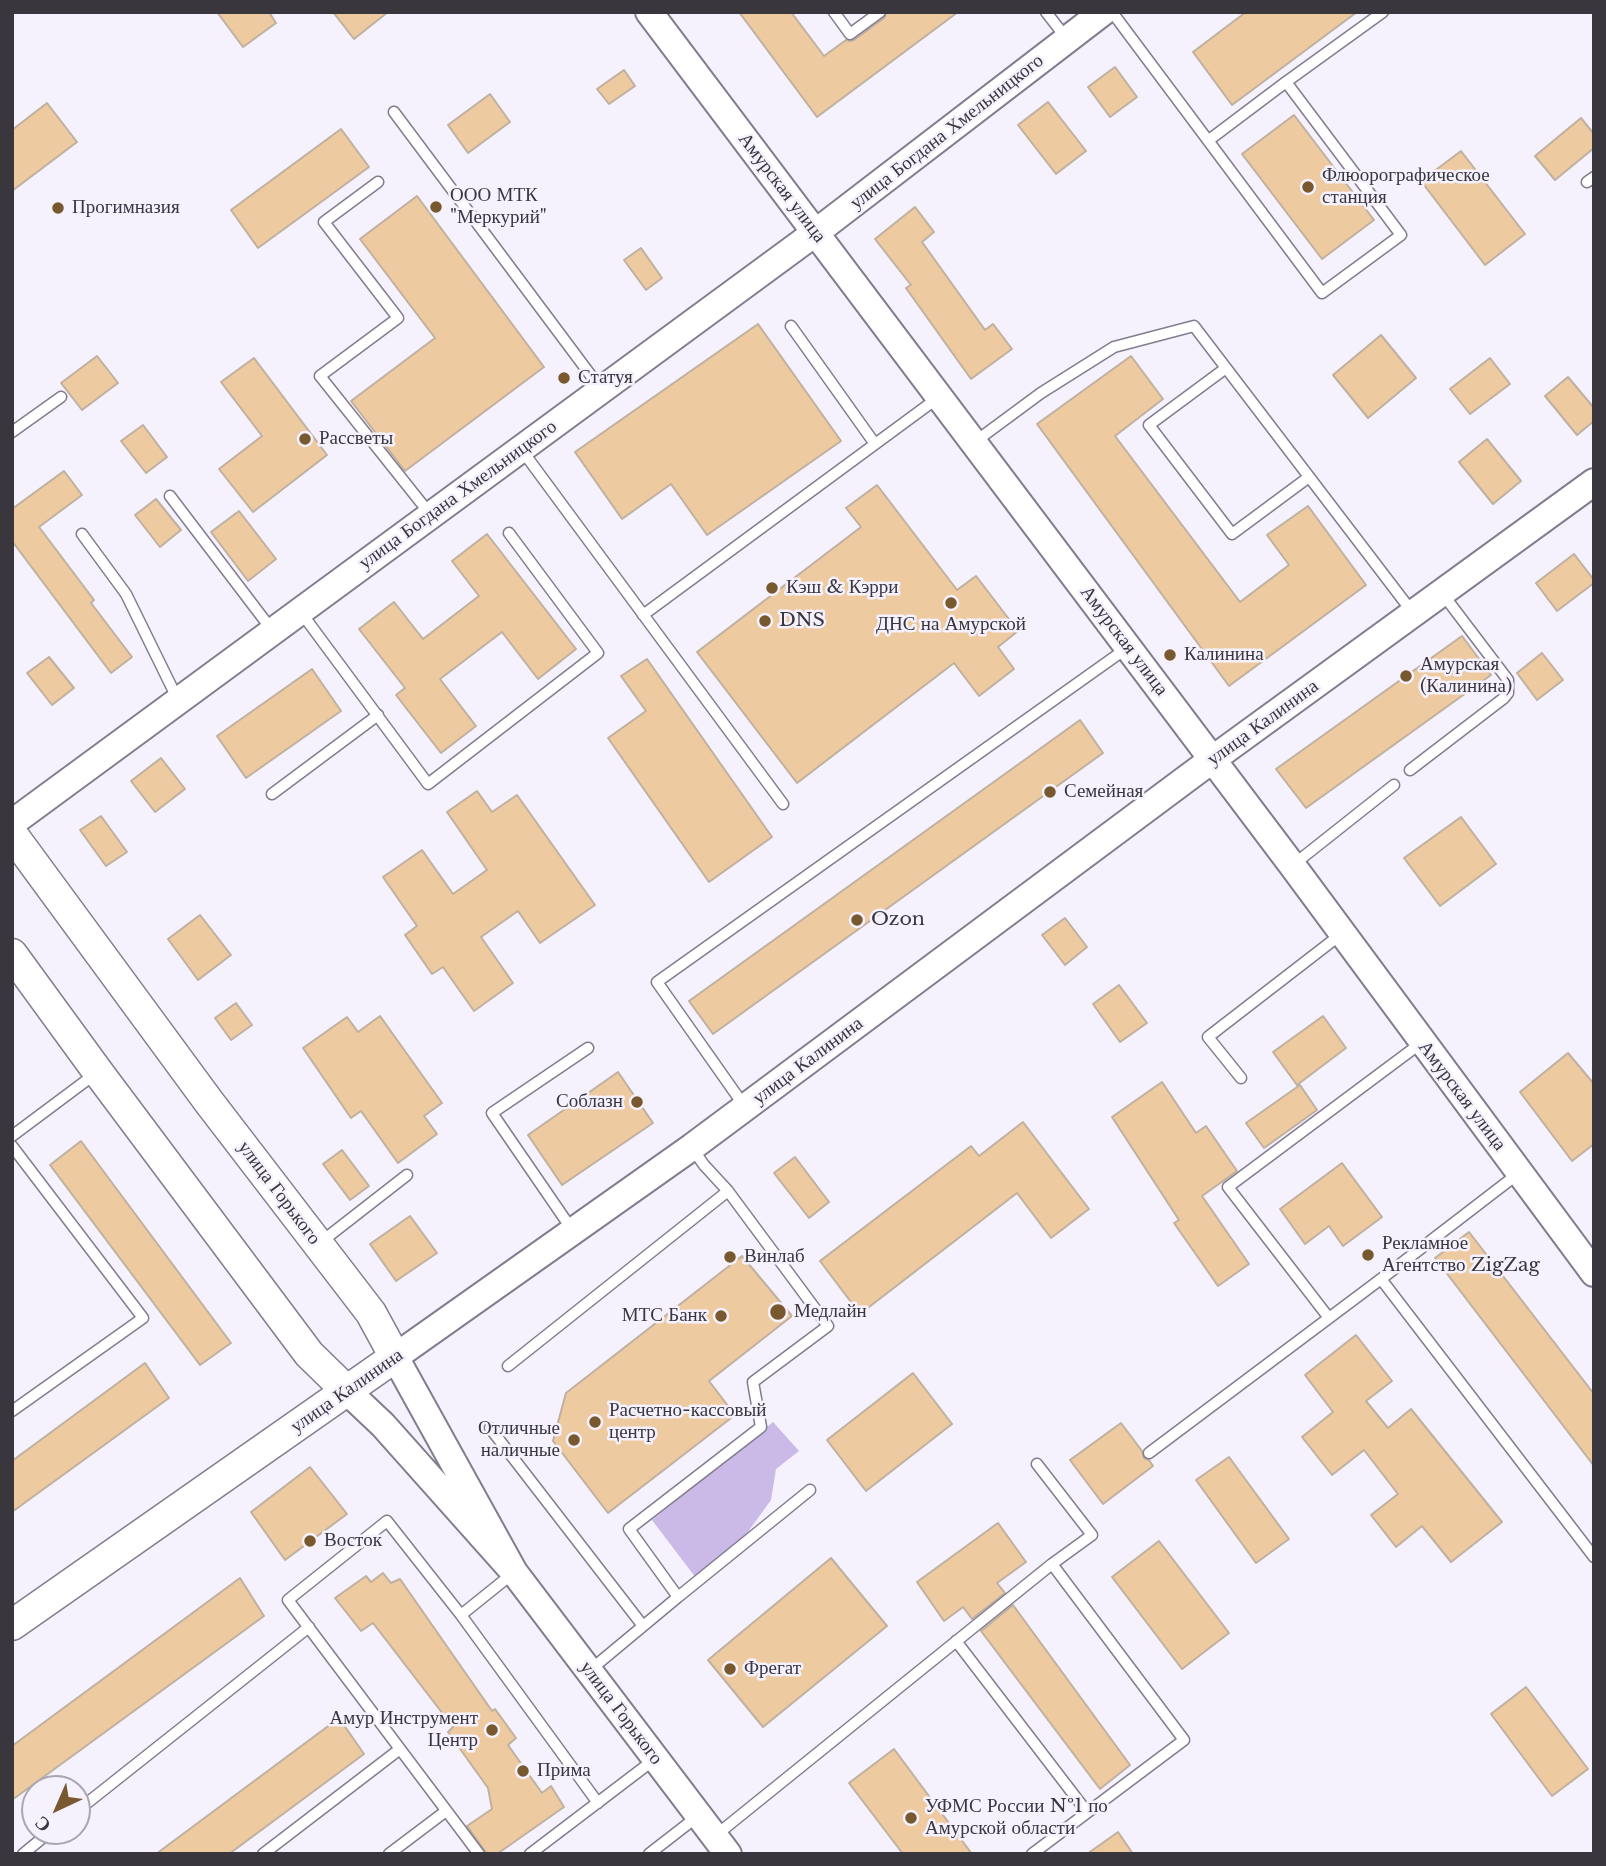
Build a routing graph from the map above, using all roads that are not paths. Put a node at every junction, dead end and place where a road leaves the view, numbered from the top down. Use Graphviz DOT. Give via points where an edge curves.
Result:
graph roads {
  1 [pos="649,12"];
  2 [pos="834,12"];
  3 [pos="880,12"];
  4 [pos="1046,12"];
  5 [pos="1103,12"];
  6 [pos="1112,12"];
  7 [pos="1383,12"];
  8 [pos="1067,40"];
  9 [pos="1286,82"];
  10 [pos="394,113"];
  11 [pos="1209,140"];
  12 [pos="378,182"];
  13 [pos="816,233"];
  14 [pos="791,326"];
  15 [pos="1226,368"];
  16 [pos="601,390"];
  17 [pos="61,397"];
  18 [pos="939,397"];
  19 [pos="12,432"];
  20 [pos="974,443"];
  21 [pos="875,444"];
  22 [pos="520,449"];
  23 [pos="1309,477"];
  24 [pos="1594,482"];
  25 [pos="170,496"];
  26 [pos="430,514"];
  27 [pos="509,533"];
  28 [pos="82,534"];
  29 [pos="1442,593"];
  30 [pos="300,611"];
  31 [pos="1413,614"];
  32 [pos="643,615"];
  33 [pos="272,631"];
  34 [pos="1128,647"];
  35 [pos="179,700"];
  36 [pos="378,715"];
  37 [pos="1213,759"];
  38 [pos="1410,770"];
  39 [pos="1394,785"];
  40 [pos="272,794"];
  41 [pos="783,804"];
  42 [pos="12,823"];
  43 [pos="12,834"];
  44 [pos="1292,865"];
  45 [pos="1342,934"];
  46 [pos="12,954"];
  47 [pos="1422,1042"];
  48 [pos="588,1048"];
  49 [pos="98,1072"];
  50 [pos="1241,1079"];
  51 [pos="746,1107"];
  52 [pos="12,1136"];
  53 [pos="12,1146"];
  54 [pos="692,1147"];
  55 [pos="1519,1173"];
  56 [pos="407,1175"];
  57 [pos="728,1191"];
  58 [pos="573,1231"];
  59 [pos="317,1244"];
  60 [pos="1594,1273"];
  61 [pos="1381,1279"];
  62 [pos="1329,1318"];
  63 [pos="395,1357"];
  64 [pos="508,1366"];
  65 [pos="347,1391"];
  66 [pos="12,1411"];
  67 [pos="490,1428"];
  68 [pos="1149,1453"];
  69 [pos="1037,1464"];
  70 [pos="810,1490"];
  71 [pos="1594,1557"];
  72 [pos="1052,1564"];
  73 [pos="514,1572"];
  74 [pos="678,1597"];
  75 [pos="461,1615"];
  76 [pos="12,1625"];
  77 [pos="643,1626"];
  78 [pos="309,1627"];
  79 [pos="957,1641"];
  80 [pos="589,1671"];
  81 [pos="400,1749"];
  82 [pos="655,1759"];
  83 [pos="91,1800"];
  84 [pos="598,1802"];
  85 [pos="446,1811"];
  86 [pos="1087,1812"];
  87 [pos="714,1835"];
  88 [pos="263,1854"];
  89 [pos="389,1854"];
  90 [pos="478,1854"];
  91 [pos="530,1854"];
  92 [pos="649,1854"];
  93 [pos="1032,1854"];
  1 -- 13 [label="street, Амурская улица"];
  2 -- 3 [label="lane" via="850,34"];
  4 -- 8 [label="lane"];
  5 -- 8 [label="street, улица Богдана Хмельницкого"];
  6 -- 9 [label="lane" via="1322,293 1401,235"];
  7 -- 9 [label="lane"];
  8 -- 13 [label="street, улица Богдана Хмельницкого"];
  9 -- 11 [label="lane"];
  10 -- 16 [label="lane"];
  12 -- 26 [label="lane" via="324,222 398,318 320,376"];
  13 -- 16 [label="street, улица Богдана Хмельницкого"];
  13 -- 18 [label="street, Амурская улица"];
  14 -- 21 [label="lane"];
  15 -- 20 [label="lane" via="1195,326 1114,346"];
  15 -- 23 [label="lane"];
  15 -- 23 [label="lane" via="1149,425 1157,436 1232,534"];
  16 -- 22 [label="street, улица Богдана Хмельницкого"];
  17 -- 19 [label="lane"];
  18 -- 20 [label="street, Амурская улица"];
  18 -- 21 [label="lane"];
  20 -- 34 [label="street, Амурская улица"];
  21 -- 32 [label="lane"];
  22 -- 26 [label="street, улица Богдана Хмельницкого"];
  22 -- 32 [label="lane"];
  23 -- 31 [label="lane"];
  24 -- 29 [label="street, улица Калинина"];
  25 -- 33 [label="lane"];
  26 -- 30 [label="street, улица Богдана Хмельницкого"];
  27 -- 36 [label="lane" via="598,653 428,784"];
  28 -- 35 [label="lane" via="127,594"];
  29 -- 31 [label="street, улица Калинина"];
  29 -- 38 [label="lane" via="1508,680 1508,693"];
  30 -- 33 [label="street, улица Богдана Хмельницкого"];
  30 -- 36 [label="lane"];
  31 -- 37 [label="street, улица Калинина"];
  32 -- 41 [label="lane"];
  33 -- 35 [label="street, улица Богдана Хмельницкого"];
  34 -- 37 [label="street, Амурская улица"];
  34 -- 51 [label="lane" via="657,982"];
  35 -- 42 [label="street, улица Богдана Хмельницкого"];
  36 -- 40 [label="lane"];
  37 -- 44 [label="street, Амурская улица"];
  37 -- 51 [label="street, улица Калинина"];
  39 -- 44 [label="lane"];
  43 -- 59 [label="main road, улица Горького"];
  44 -- 45 [label="street, Амурская улица"];
  45 -- 47 [label="street, Амурская улица"];
  45 -- 50 [label="lane" via="1208,1037"];
  46 -- 49 [label="main road, улица Горького"];
  47 -- 55 [label="street, Амурская улица"];
  47 -- 62 [label="lane" via="1228,1187"];
  48 -- 58 [label="lane" via="492,1113"];
  49 -- 52 [label="lane"];
  49 -- 65 [label="main road, улица Горького" via="310,1354"];
  51 -- 54 [label="street, улица Калинина"];
  53 -- 66 [label="lane" via="144,1318"];
  54 -- 57 [label="lane"];
  54 -- 58 [label="street, улица Калинина"];
  55 -- 60 [label="street, Амурская улица"];
  55 -- 61 [label="lane"];
  56 -- 59 [label="lane"];
  57 -- 64 [label="lane"];
  57 -- 74 [label="lane" via="828,1326 753,1382 761,1427 629,1529"];
  58 -- 63 [label="street, улица Калинина"];
  59 -- 63 [label="main road, улица Горького" via="371,1313"];
  61 -- 62 [label="lane"];
  61 -- 71 [label="lane"];
  62 -- 68 [label="lane"];
  63 -- 65 [label="main road, улица Калинина"];
  63 -- 73 [label="street, улица Горького"];
  65 -- 73 [label="street, улица Горького"];
  65 -- 76 [label="main road, улица Калинина"];
  67 -- 77 [label="lane"];
  69 -- 72 [label="lane" via="1092,1535"];
  70 -- 74 [label="lane"];
  72 -- 79 [label="lane"];
  72 -- 86 [label="lane" via="1184,1740"];
  73 -- 75 [label="lane"];
  73 -- 80 [label="street, улица Горького"];
  74 -- 77 [label="lane"];
  75 -- 78 [label="lane" via="387,1521 288,1600"];
  75 -- 84 [label="lane"];
  77 -- 80 [label="lane"];
  78 -- 81 [label="lane"];
  78 -- 83 [label="lane"];
  79 -- 86 [label="lane"];
  79 -- 87 [label="lane"];
  80 -- 82 [label="street, улица Горького"];
  81 -- 85 [label="lane"];
  81 -- 88 [label="lane"];
  82 -- 84 [label="lane"];
  82 -- 87 [label="street, улица Горького"];
  84 -- 91 [label="lane"];
  85 -- 89 [label="lane"];
  85 -- 90 [label="lane"];
  86 -- 93 [label="lane"];
  87 -- 92 [label="lane"];
}
